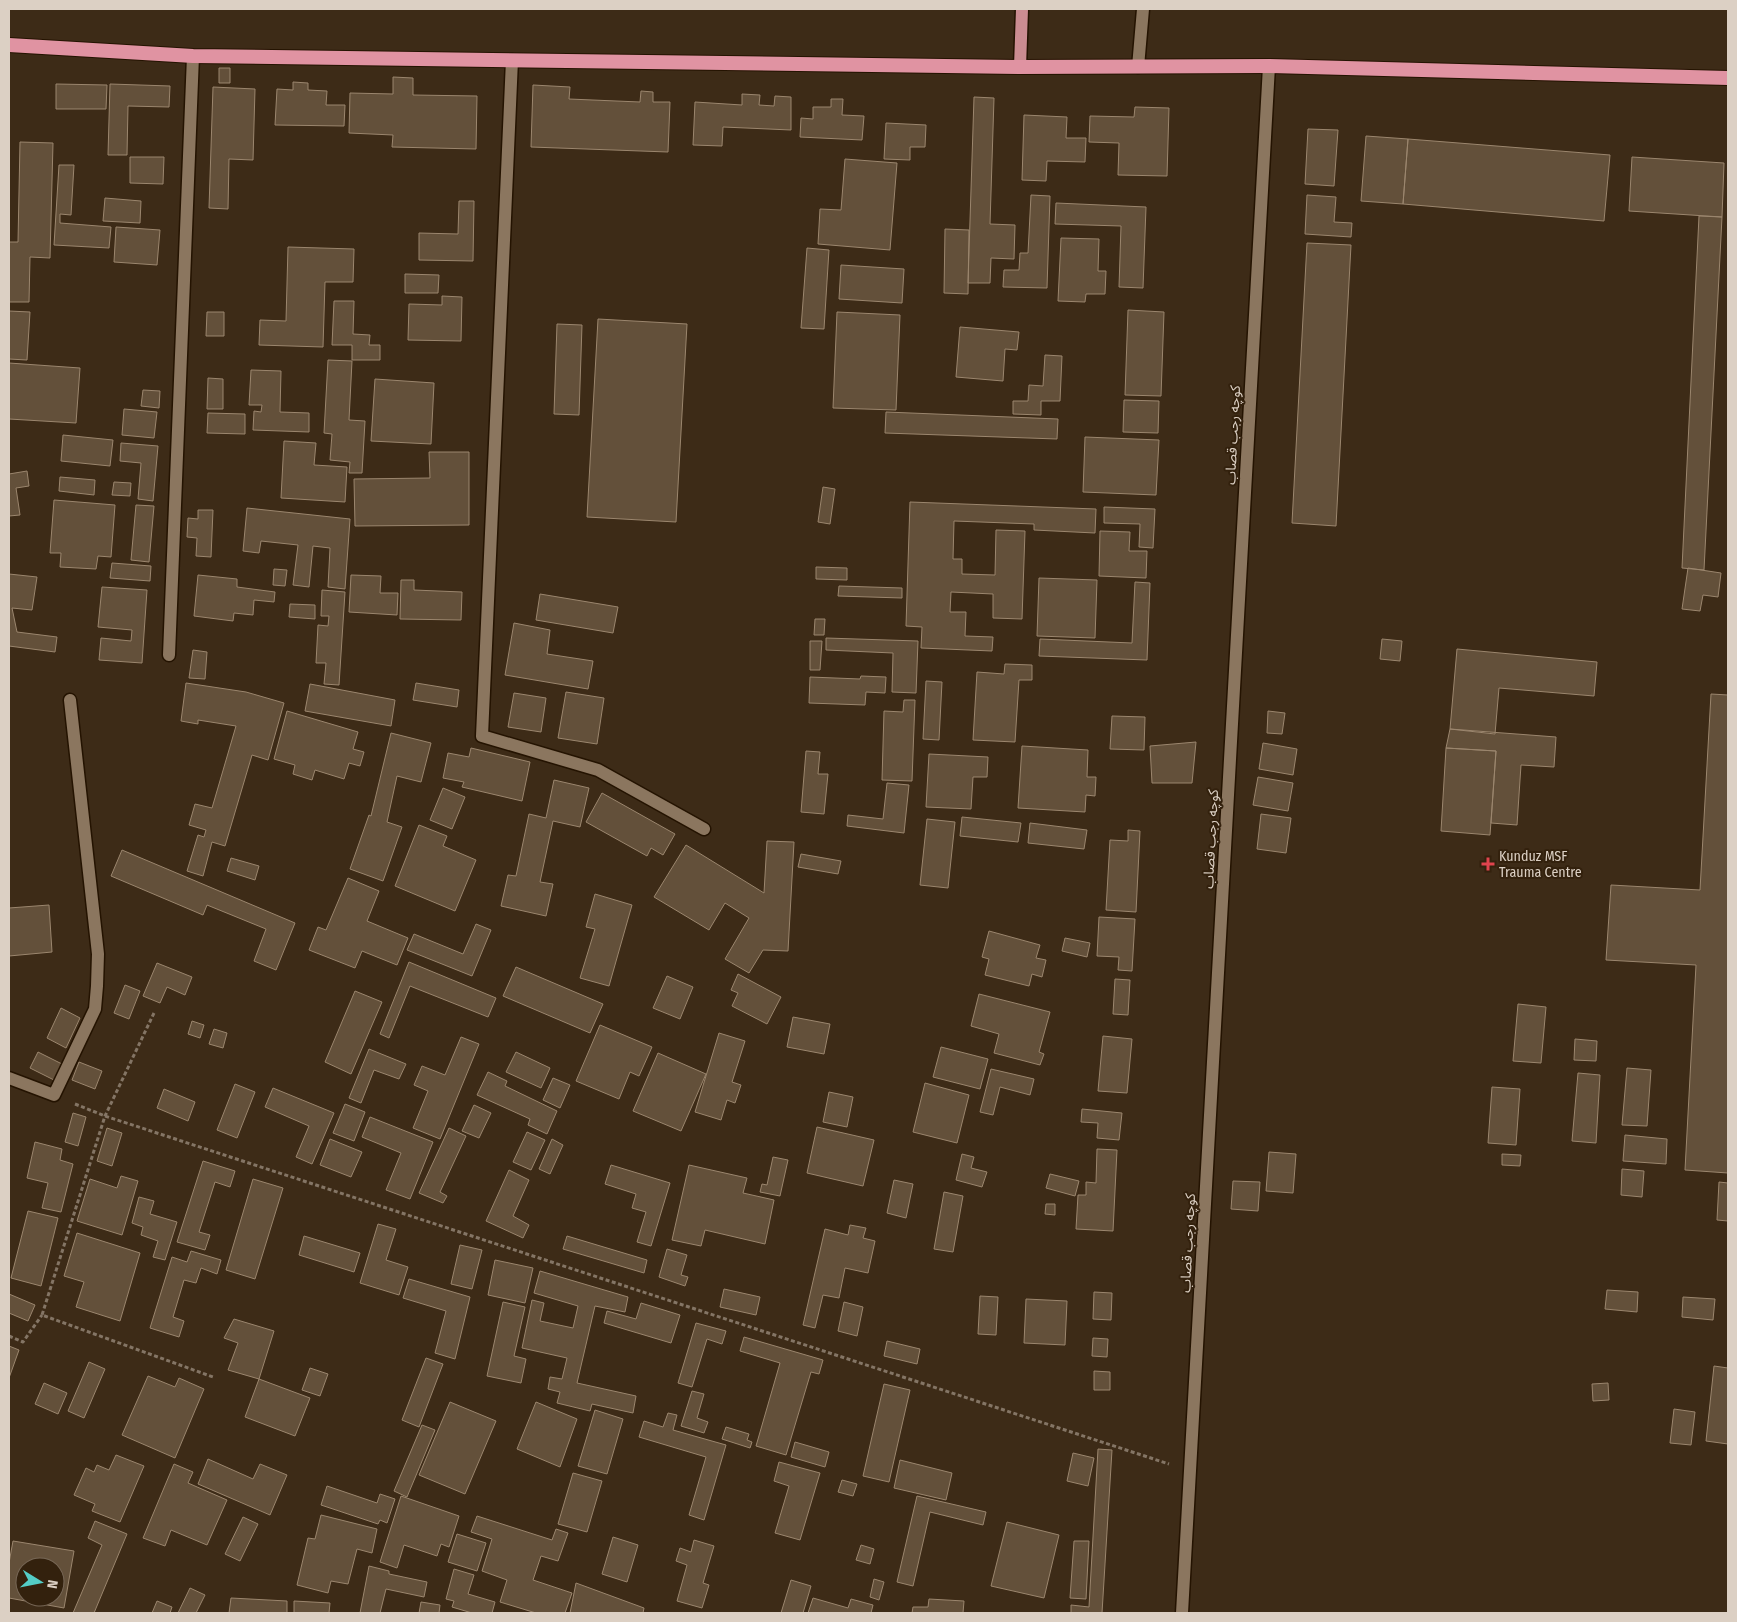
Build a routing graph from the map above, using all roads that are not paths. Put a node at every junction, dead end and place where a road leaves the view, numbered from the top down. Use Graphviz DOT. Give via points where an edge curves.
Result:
graph roads {
  1 [pos="1022,9"];
  2 [pos="1143,9"];
  3 [pos="9,45"];
  4 [pos="193,56"];
  5 [pos="512,60"];
  6 [pos="1269,66"];
  7 [pos="1020,67"];
  8 [pos="1138,67"];
  9 [pos="1728,78"];
  10 [pos="169,655"];
  11 [pos="70,700"];
  12 [pos="704,829"];
  13 [pos="9,1078"];
  14 [pos="1182,1613"];
  1 -- 7 [label="main road"];
  2 -- 8 [label="street"];
  3 -- 4 [label="highway"];
  4 -- 5 [label="highway"];
  4 -- 10 [label="street"];
  5 -- 7 [label="highway"];
  5 -- 12 [label="street" via="482,736 598,770"];
  6 -- 8 [label="highway"];
  6 -- 9 [label="highway"];
  6 -- 14 [label="street, کوچه رجب قصاب"];
  7 -- 8 [label="highway"];
  11 -- 13 [label="street" via="98,954 96,1009 54,1095"];
}
